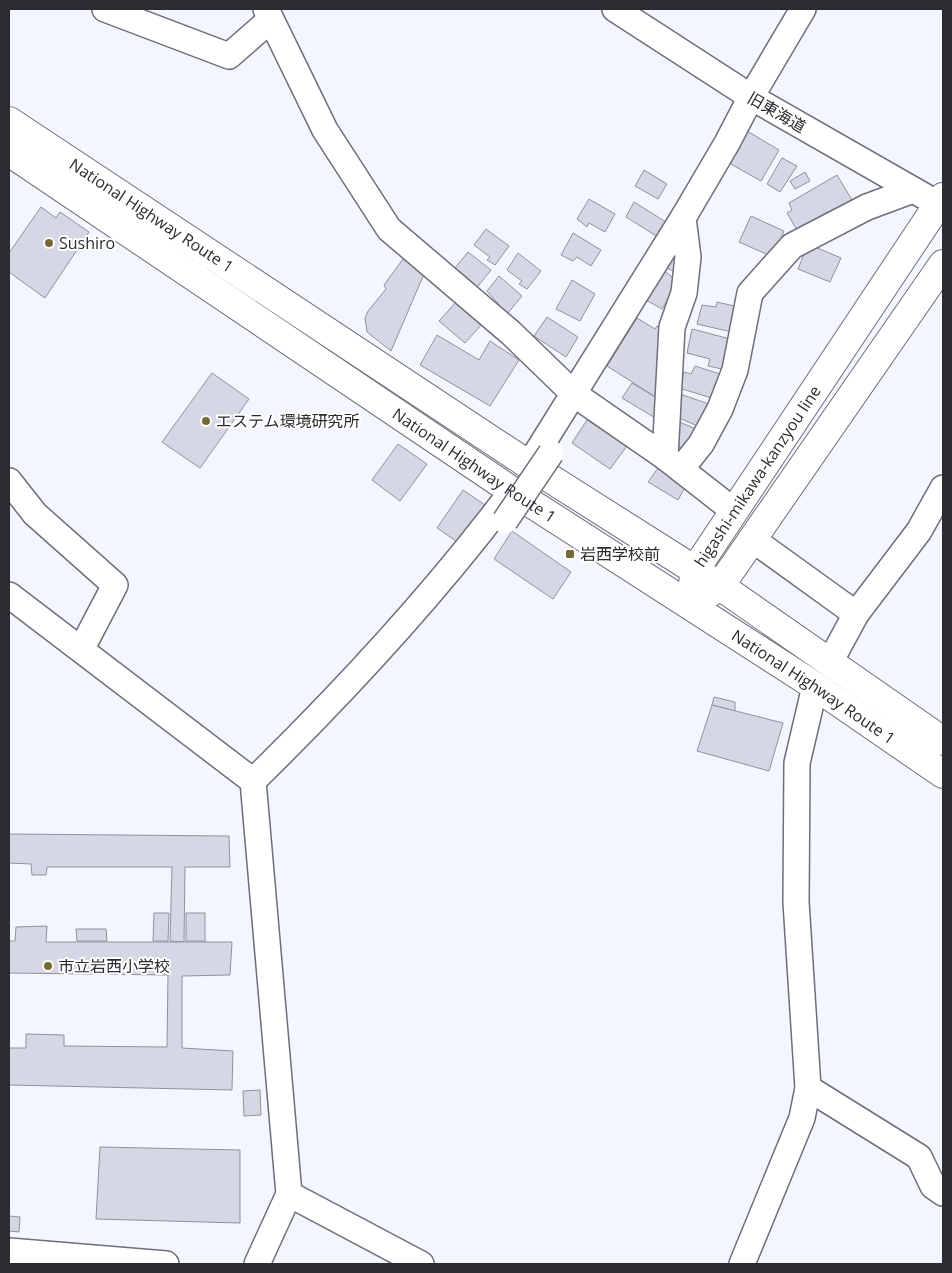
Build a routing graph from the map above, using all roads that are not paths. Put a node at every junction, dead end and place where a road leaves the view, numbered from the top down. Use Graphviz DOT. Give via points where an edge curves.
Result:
graph roads {
  1 [pos="616,9"];
  2 [pos="803,9"];
  3 [pos="120,11"];
  4 [pos="268,15"];
  5 [pos="751,97"];
  6 [pos="9,121"];
  7 [pos="9,152"];
  8 [pos="913,190"];
  9 [pos="942,203"];
  10 [pos="683,218"];
  11 [pos="943,264"];
  12 [pos="574,394"];
  13 [pos="540,459"];
  14 [pos="673,463"];
  15 [pos="9,481"];
  16 [pos="943,488"];
  17 [pos="512,491"];
  18 [pos="734,511"];
  19 [pos="505,521"];
  20 [pos="752,539"];
  21 [pos="695,570"];
  22 [pos="720,586"];
  23 [pos="9,594"];
  24 [pos="690,605"];
  25 [pos="856,614"];
  26 [pos="82,648"];
  27 [pos="830,662"];
  28 [pos="815,686"];
  29 [pos="943,741"];
  30 [pos="943,774"];
  31 [pos="253,781"];
  32 [pos="808,1088"];
  33 [pos="943,1193"];
  34 [pos="289,1194"];
  35 [pos="9,1251"];
  36 [pos="166,1264"];
  37 [pos="257,1264"];
  38 [pos="421,1264"];
  39 [pos="742,1264"];
  1 -- 5 [label="street, 旧東海道"];
  2 -- 5 [label="street"];
  3 -- 4 [label="street" via="229,56"];
  4 -- 12 [label="street" via="325,130 389,229 511,333"];
  5 -- 8 [label="street, 旧東海道"];
  5 -- 10 [label="street"];
  6 -- 13 [label="main road, National Highway Route 1"];
  7 -- 17 [label="main road, National Highway Route 1"];
  8 -- 9 [label="street, 旧東海道"];
  8 -- 14 [label="street" via="868,207 792,246 750,293 735,370 726,393 701,444"];
  9 -- 18 [label="main road, higashi-mikawa-kanzyou line"];
  10 -- 12 [label="street"];
  10 -- 14 [label="street" via="688,257 684,293 672,327"];
  11 -- 20 [label="main road, higashi-mikawa-kanzyou line"];
  12 -- 13 [label="street"];
  12 -- 14 [label="street"];
  13 -- 19 [label="street, bridge"];
  13 -- 21 [label="main road, National Highway Route 1"];
  14 -- 18 [label="street"];
  15 -- 26 [label="street" via="35,514 115,585"];
  16 -- 25 [label="street" via="919,531"];
  17 -- 24 [label="main road, National Highway Route 1"];
  17 -- 31 [label="street" via="440,583 316,719"];
  18 -- 21 [label="main road, higashi-mikawa-kanzyou line"];
  20 -- 22 [label="main road, higashi-mikawa-kanzyou line"];
  20 -- 25 [label="street"];
  21 -- 22 [label="main road, National Highway Route 1"];
  21 -- 24 [label="main road, higashi-mikawa-kanzyou line"];
  22 -- 24 [label="main road, higashi-mikawa-kanzyou line"];
  22 -- 27 [label="main road, National Highway Route 1"];
  23 -- 26 [label="street"];
  24 -- 28 [label="main road, National Highway Route 1"];
  25 -- 27 [label="street"];
  26 -- 31 [label="street"];
  27 -- 29 [label="main road, National Highway Route 1"];
  28 -- 30 [label="main road, National Highway Route 1"];
  28 -- 32 [label="street" via="797,763 796,902"];
  31 -- 34 [label="street"];
  32 -- 33 [label="street" via="919,1157 933,1186"];
  32 -- 39 [label="street" via="802,1118"];
  34 -- 37 [label="street"];
  34 -- 38 [label="street"];
  35 -- 36 [label="street"];
}
